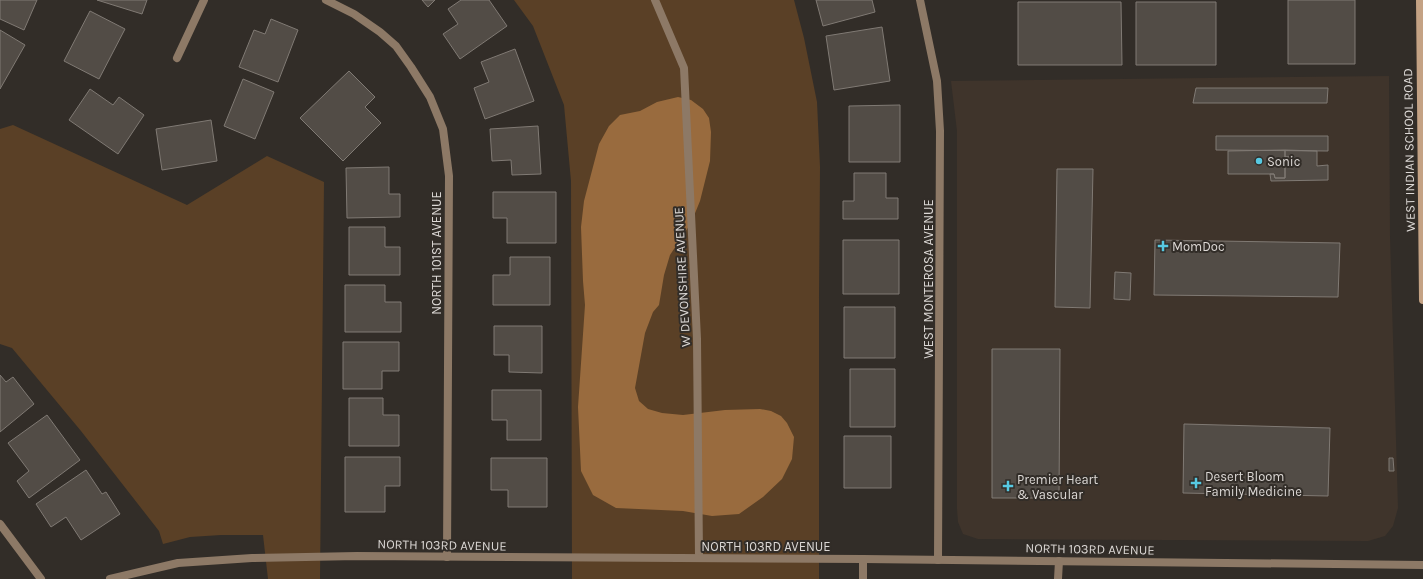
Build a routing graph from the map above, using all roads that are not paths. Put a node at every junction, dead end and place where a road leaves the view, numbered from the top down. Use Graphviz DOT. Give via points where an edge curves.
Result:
graph roads {
  1 [pos="204,0"];
  2 [pos="326,0"];
  3 [pos="655,0"];
  4 [pos="920,0"];
  5 [pos="1420,0"];
  6 [pos="177,58"];
  7 [pos="1423,300"];
  8 [pos="0,524"];
  9 [pos="447,557"];
  10 [pos="699,558"];
  11 [pos="863,559"];
  12 [pos="938,560"];
  13 [pos="1058,561"];
  14 [pos="1423,565"];
  15 [pos="41,579"];
  16 [pos="110,579"];
  17 [pos="863,579"];
  18 [pos="1058,579"];
  1 -- 6 [label="street"];
  2 -- 9 [label="street, NORTH 101ST AVENUE" via="354,14 396,46 430,98 443,129 449,176"];
  3 -- 10 [label="street, W DEVONSHIRE AVENUE" via="684,68 697,339"];
  4 -- 12 [label="street, WEST MONTEROSA AVENUE" via="937,81 940,131"];
  5 -- 7 [label="main road, WEST INDIAN SCHOOL ROAD"];
  8 -- 15 [label="street"];
  9 -- 10 [label="street, NORTH 103RD AVENUE"];
  9 -- 16 [label="street, NORTH 103RD AVENUE" via="225,559 178,563"];
  10 -- 11 [label="street, NORTH 103RD AVENUE"];
  11 -- 12 [label="street, NORTH 103RD AVENUE"];
  11 -- 17 [label="street"];
  12 -- 13 [label="street, NORTH 103RD AVENUE"];
  13 -- 14 [label="street, NORTH 103RD AVENUE"];
  13 -- 18 [label="street"];
}
